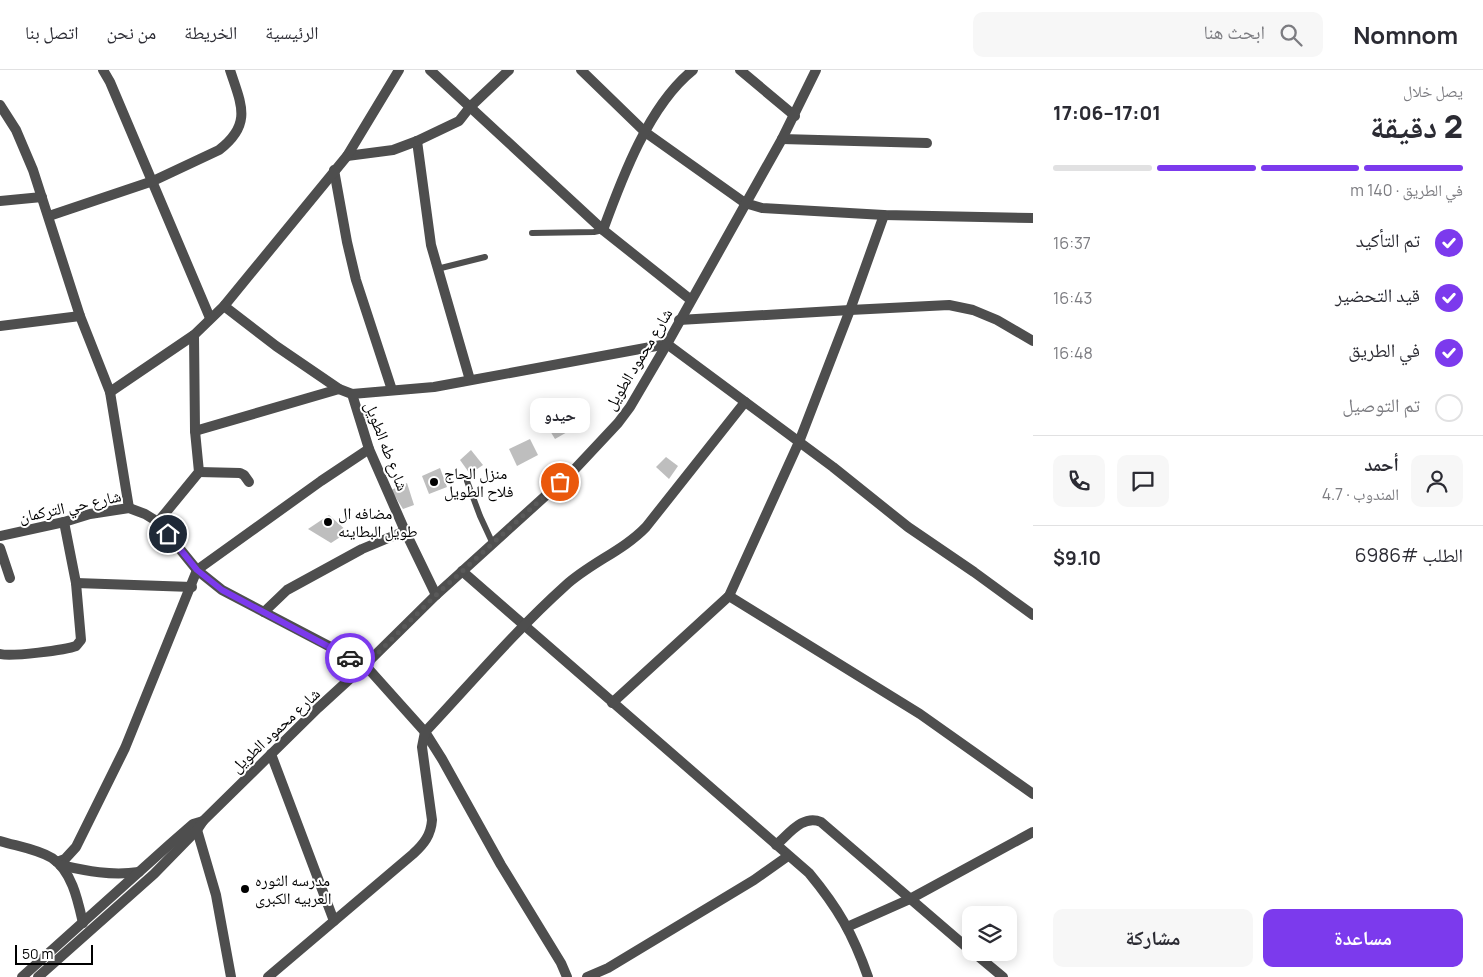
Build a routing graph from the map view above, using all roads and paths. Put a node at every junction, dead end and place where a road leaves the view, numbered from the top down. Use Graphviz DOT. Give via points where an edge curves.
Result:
graph roads {
  1 [pos="103,70"];
  2 [pos="230,70"];
  3 [pos="430,70"];
  4 [pos="509,70"];
  5 [pos="581,70"];
  6 [pos="693,70"];
  7 [pos="740,70"];
  8 [pos="816,70"];
  9 [pos="398,71"];
  10 [pos="0,105"];
  11 [pos="470,108"];
  12 [pos="794,116"];
  13 [pos="645,132"];
  14 [pos="782,139"];
  15 [pos="418,141"];
  16 [pos="927,143"];
  17 [pos="347,156"];
  18 [pos="334,170"];
  19 [pos="153,181"];
  20 [pos="42,196"];
  21 [pos="0,201"];
  22 [pos="745,203"];
  23 [pos="884,215"];
  24 [pos="49,216"];
  25 [pos="1033,218"];
  26 [pos="603,230"];
  27 [pos="532,233"];
  28 [pos="485,257"];
  29 [pos="437,269"];
  30 [pos="691,300"];
  31 [pos="224,306"];
  32 [pos="850,310"];
  33 [pos="80,316"];
  34 [pos="210,318"];
  35 [pos="679,320"];
  36 [pos="0,326"];
  37 [pos="194,335"];
  38 [pos="1033,341"];
  39 [pos="667,344"];
  40 [pos="470,380"];
  41 [pos="339,389"];
  42 [pos="392,390"];
  43 [pos="110,392"];
  44 [pos="352,394"];
  45 [pos="745,402"];
  46 [pos="195,431"];
  47 [pos="799,442"];
  48 [pos="369,449"];
  49 [pos="199,472"];
  50 [pos="467,480"];
  51 [pos="249,482"];
  52 [pos="129,508"];
  53 [pos="64,522"];
  54 [pos="158,522"];
  55 [pos="405,531"];
  56 [pos="0,536"];
  57 [pos="492,544"];
  58 [pos="0,548"];
  59 [pos="197,570"];
  60 [pos="462,571"];
  61 [pos="10,578"];
  62 [pos="76,583"];
  63 [pos="192,587"];
  64 [pos="436,595"];
  65 [pos="729,596"];
  66 [pos="264,612"];
  67 [pos="1033,615"];
  68 [pos="525,626"];
  69 [pos="0,654"];
  70 [pos="366,665"];
  71 [pos="612,702"];
  72 [pos="425,732"];
  73 [pos="271,754"];
  74 [pos="1033,794"];
  75 [pos="198,825"];
  76 [pos="1033,832"];
  77 [pos="0,841"];
  78 [pos="776,845"];
  79 [pos="788,856"];
  80 [pos="58,863"];
  81 [pos="139,872"];
  82 [pos="910,899"];
  83 [pos="334,921"];
  84 [pos="83,923"];
  85 [pos="847,927"];
  86 [pos="82,938"];
  87 [pos="962,943"];
  88 [pos="983,961"];
  89 [pos="22,977"];
  90 [pos="38,977"];
  91 [pos="231,977"];
  92 [pos="268,977"];
  93 [pos="567,977"];
  94 [pos="587,977"];
  95 [pos="868,977"];
  96 [pos="1003,977"];
  1 -- 19 [label="street"];
  2 -- 19 [label="street" via="242,108 236,132 219,150"];
  3 -- 11 [label="street"];
  4 -- 11 [label="street"];
  5 -- 13 [label="street"];
  6 -- 13 [label="street" via="677,84"];
  7 -- 12 [label="street"];
  8 -- 12 [label="street, شارع محمود الطويل"];
  9 -- 17 [label="street"];
  10 -- 20 [label="street" via="16,130"];
  11 -- 15 [label="street" via="459,121"];
  11 -- 26 [label="street"];
  12 -- 14 [label="street, شارع محمود الطويل"];
  13 -- 22 [label="street"];
  13 -- 26 [label="street" via="625,172"];
  14 -- 16 [label="street"];
  14 -- 22 [label="street, شارع محمود الطويل"];
  15 -- 17 [label="street" via="379,153"];
  15 -- 29 [label="street" via="428,231"];
  17 -- 18 [label="street"];
  18 -- 31 [label="street"];
  18 -- 42 [label="street" via="356,280"];
  19 -- 24 [label="street"];
  19 -- 34 [label="street"];
  20 -- 21 [label="street"];
  20 -- 24 [label="street"];
  22 -- 23 [label="street" via="762,208"];
  22 -- 30 [label="street, شارع محمود الطويل"];
  23 -- 25 [label="street"];
  23 -- 32 [label="street"];
  24 -- 33 [label="street"];
  26 -- 27 [label="lane"];
  26 -- 30 [label="street"];
  28 -- 29 [label="lane"];
  29 -- 40 [label="street"];
  30 -- 35 [label="street, شارع محمود الطويل"];
  31 -- 34 [label="street"];
  31 -- 41 [label="street, شارع طه الطويل"];
  32 -- 35 [label="street"];
  32 -- 38 [label="street" via="960,307 997,320"];
  32 -- 47 [label="street"];
  33 -- 36 [label="street"];
  33 -- 43 [label="street"];
  34 -- 37 [label="street"];
  35 -- 39 [label="street, شارع محمود الطويل"];
  37 -- 43 [label="street"];
  37 -- 46 [label="street"];
  39 -- 40 [label="street"];
  39 -- 45 [label="street"];
  39 -- 57 [label="street, شارع محمود الطويل" via="618,423 574,470"];
  40 -- 42 [label="street"];
  41 -- 44 [label="street, شارع طه الطويل"];
  41 -- 46 [label="street"];
  42 -- 44 [label="street"];
  43 -- 52 [label="street"];
  44 -- 48 [label="street, شارع طه الطويل"];
  45 -- 47 [label="street"];
  45 -- 68 [label="street" via="640,533 566,585"];
  46 -- 49 [label="street"];
  47 -- 65 [label="street"];
  47 -- 67 [label="street" via="908,527"];
  48 -- 55 [label="street, شارع طه الطويل"];
  48 -- 59 [label="street"];
  49 -- 51 [label="street" via="240,473"];
  49 -- 54 [label="street"];
  50 -- 57 [label="lane"];
  52 -- 53 [label="street, شارع حي التركمان"];
  52 -- 54 [label="street, شارع حي التركمان"];
  53 -- 56 [label="street, شارع حي التركمان"];
  53 -- 62 [label="street"];
  54 -- 59 [label="street, شارع حي التركمان"];
  55 -- 64 [label="street, شارع طه الطويل"];
  55 -- 66 [label="street" via="362,549 287,590"];
  57 -- 60 [label="street, شارع محمود الطويل"];
  58 -- 61 [label="street"];
  59 -- 63 [label="street"];
  59 -- 66 [label="street, شارع حي التركمان" via="227,593"];
  60 -- 64 [label="street, شارع محمود الطويل"];
  60 -- 68 [label="street"];
  62 -- 63 [label="street"];
  62 -- 69 [label="street" via="82,635 76,646 29,654"];
  63 -- 80 [label="street" via="125,748 76,847"];
  64 -- 70 [label="street, شارع محمود الطويل"];
  65 -- 71 [label="street"];
  65 -- 74 [label="street" via="920,714"];
  66 -- 70 [label="street, شارع حي التركمان"];
  68 -- 71 [label="street"];
  68 -- 72 [label="street"];
  70 -- 72 [label="street"];
  70 -- 73 [label="street, شارع محمود الطويل"];
  71 -- 78 [label="street"];
  72 -- 83 [label="street" via="422,747 432,820 428,837 413,854"];
  72 -- 93 [label="street"];
  73 -- 75 [label="street, شارع محمود الطويل"];
  73 -- 83 [label="street"];
  75 -- 81 [label="street, شارع محمود الطويل"];
  75 -- 86 [label="street" via="154,874"];
  75 -- 91 [label="street" via="216,895"];
  76 -- 82 [label="street"];
  77 -- 80 [label="street" via="47,856"];
  78 -- 79 [label="street"];
  78 -- 82 [label="street" via="805,820 814,819 829,828"];
  79 -- 85 [label="street" via="809,873"];
  79 -- 94 [label="street" via="608,968"];
  80 -- 81 [label="street" via="98,873"];
  80 -- 84 [label="street" via="68,876"];
  81 -- 84 [label="street, شارع محمود الطويل"];
  82 -- 85 [label="street"];
  82 -- 87 [label="street"];
  83 -- 92 [label="street"];
  84 -- 86 [label="street"];
  84 -- 89 [label="street, شارع محمود الطويل"];
  85 -- 95 [label="street"];
  86 -- 90 [label="street"];
  88 -- 96 [label="street"];
}
